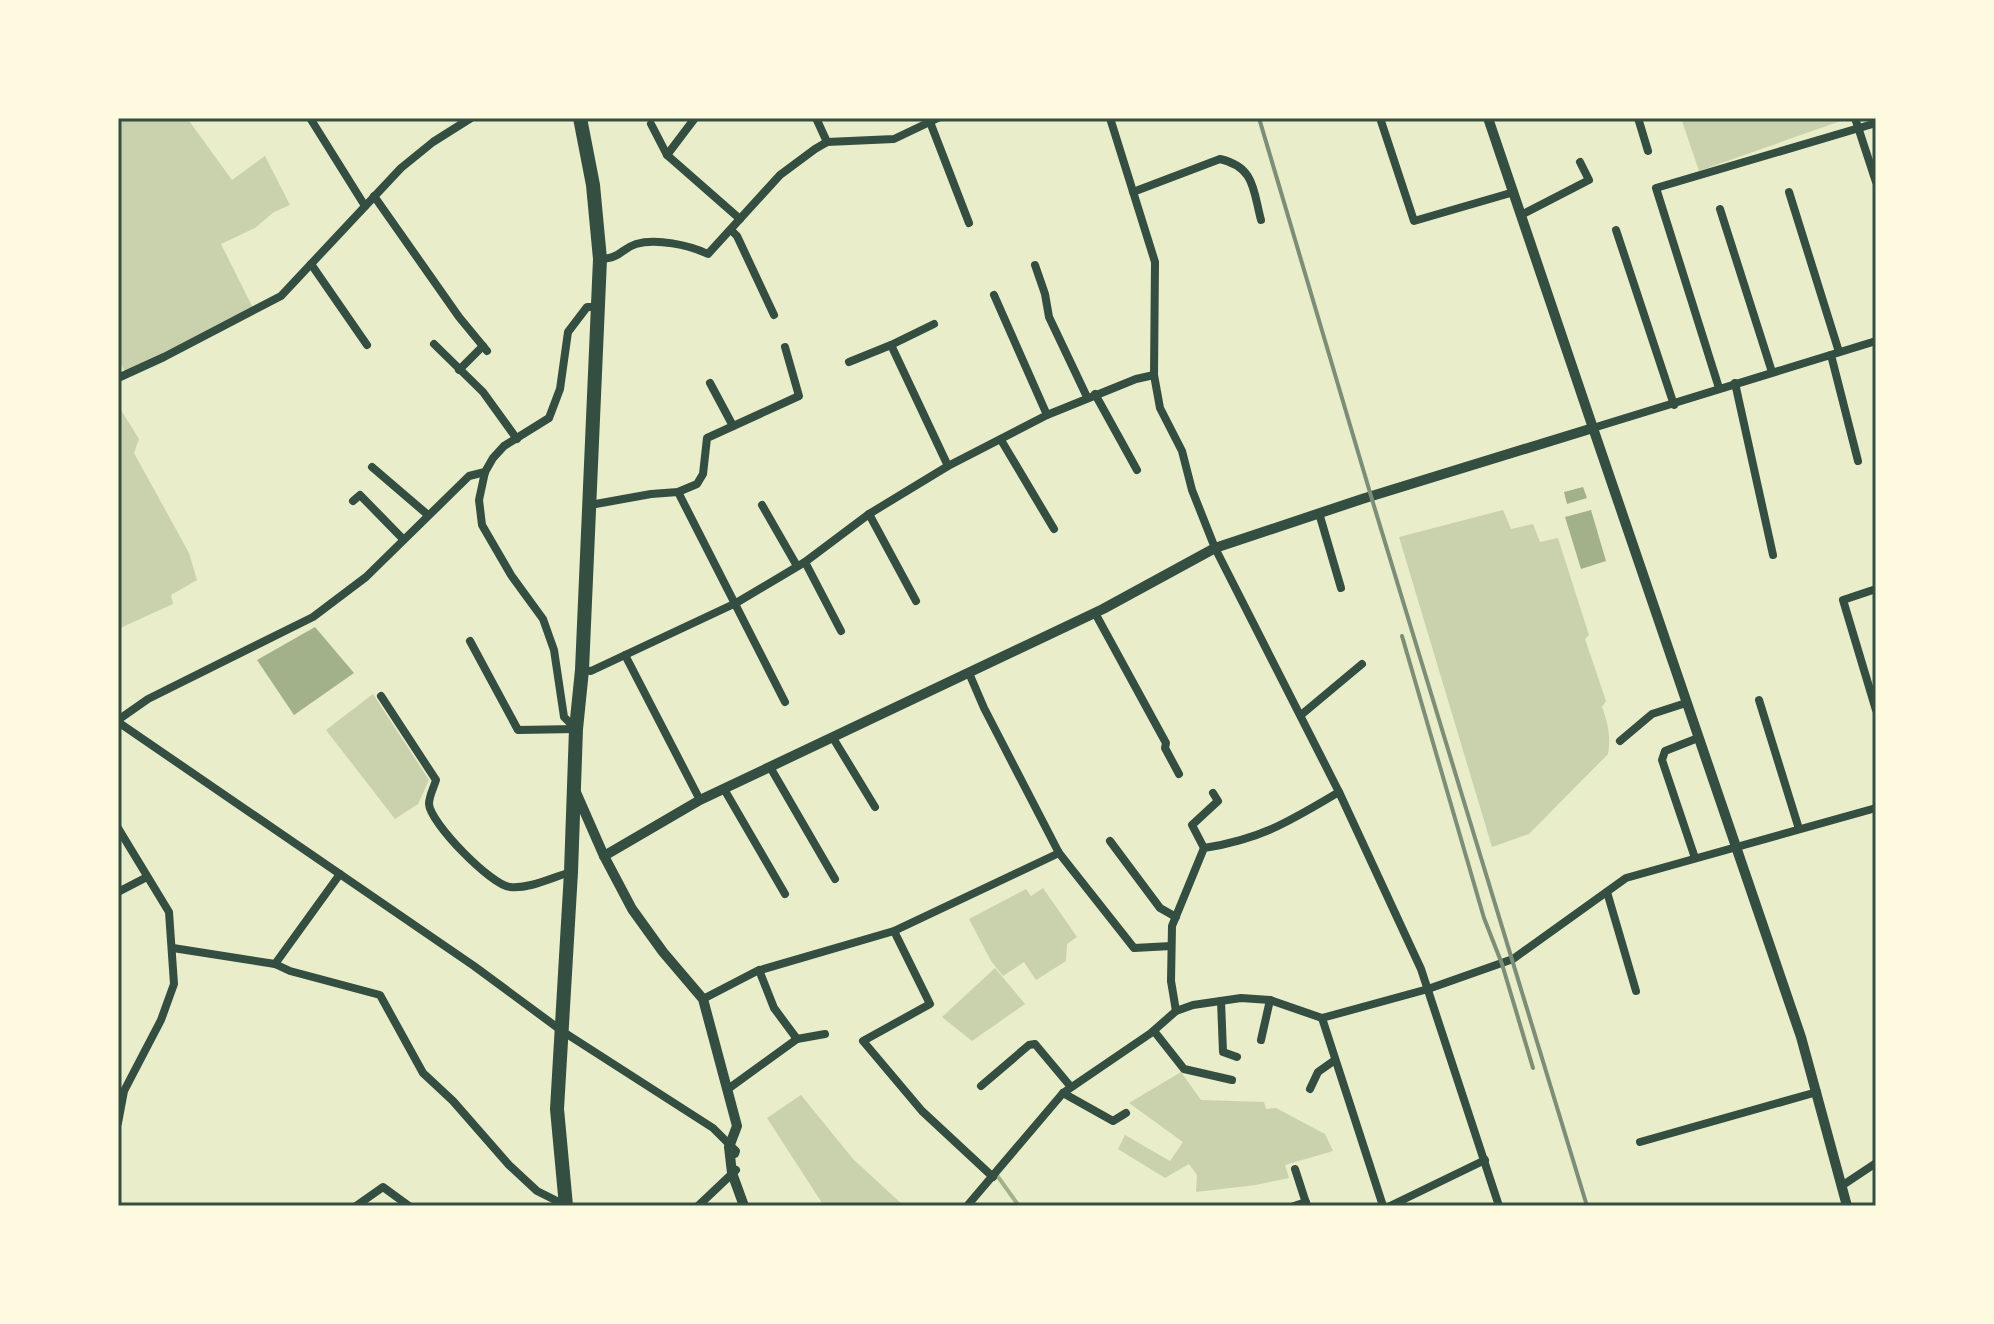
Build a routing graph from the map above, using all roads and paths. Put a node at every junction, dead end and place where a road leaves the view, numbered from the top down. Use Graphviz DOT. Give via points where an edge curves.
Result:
graph roads {
  1 [pos="310,118"];
  2 [pos="471,118"];
  3 [pos="580,118"];
  4 [pos="695,118"];
  5 [pos="816,118"];
  6 [pos="1110,118"];
  7 [pos="1380,118"];
  8 [pos="1488,118"];
  9 [pos="1638,118"];
  10 [pos="934,120"];
  11 [pos="1856,123"];
  12 [pos="1876,123"];
  13 [pos="651,124"];
  14 [pos="827,142"];
  15 [pos="1648,151"];
  16 [pos="667,155"];
  17 [pos="1580,162"];
  18 [pos="1876,182"];
  19 [pos="1133,192"];
  20 [pos="1514,192"];
  21 [pos="1789,192"];
  22 [pos="374,196"];
  23 [pos="365,206"];
  24 [pos="1720,209"];
  25 [pos="1521,215"];
  26 [pos="740,219"];
  27 [pos="1261,220"];
  28 [pos="969,223"];
  29 [pos="731,230"];
  30 [pos="1616,230"];
  31 [pos="600,259"];
  32 [pos="311,264"];
  33 [pos="1035,265"];
  34 [pos="994,295"];
  35 [pos="599,307"];
  36 [pos="774,315"];
  37 [pos="934,324"];
  38 [pos="1876,341"];
  39 [pos="434,344"];
  40 [pos="367,345"];
  41 [pos="891,345"];
  42 [pos="785,347"];
  43 [pos="1835,354"];
  44 [pos="849,362"];
  45 [pos="459,370"];
  46 [pos="1772,372"];
  47 [pos="1154,375"];
  48 [pos="118,378"];
  49 [pos="710,383"];
  50 [pos="1735,383"];
  51 [pos="1719,388"];
  52 [pos="1091,396"];
  53 [pos="1674,405"];
  54 [pos="1047,415"];
  55 [pos="733,426"];
  56 [pos="1593,428"];
  57 [pos="517,439"];
  58 [pos="1001,440"];
  59 [pos="1858,461"];
  60 [pos="948,466"];
  61 [pos="372,467"];
  62 [pos="1137,470"];
  63 [pos="485,472"];
  64 [pos="678,492"];
  65 [pos="353,501"];
  66 [pos="590,505"];
  67 [pos="762,505"];
  68 [pos="1319,513"];
  69 [pos="869,514"];
  70 [pos="428,515"];
  71 [pos="1054,529"];
  72 [pos="403,539"];
  73 [pos="1215,548"];
  74 [pos="1773,555"];
  75 [pos="801,564"];
  76 [pos="1341,588"];
  77 [pos="1876,589"];
  78 [pos="916,601"];
  79 [pos="736,603"];
  80 [pos="1095,613"];
  81 [pos="841,631"];
  82 [pos="470,641"];
  83 [pos="625,655"];
  84 [pos="1362,664"];
  85 [pos="582,670"];
  86 [pos="969,673"];
  87 [pos="381,696"];
  88 [pos="1759,700"];
  89 [pos="785,702"];
  90 [pos="1686,703"];
  91 [pos="1876,710"];
  92 [pos="1301,715"];
  93 [pos="118,721"];
  94 [pos="576,729"];
  95 [pos="833,738"];
  96 [pos="1698,738"];
  97 [pos="1620,741"];
  98 [pos="770,767"];
  99 [pos="1179,774"];
  100 [pos="574,786"];
  101 [pos="724,789"];
  102 [pos="1339,792"];
  103 [pos="1213,793"];
  104 [pos="700,800"];
  105 [pos="875,807"];
  106 [pos="1876,808"];
  107 [pos="118,828"];
  108 [pos="1799,829"];
  109 [pos="1110,841"];
  110 [pos="1735,847"];
  111 [pos="1204,848"];
  112 [pos="1059,853"];
  113 [pos="604,856"];
  114 [pos="1695,858"];
  115 [pos="571,872"];
  116 [pos="340,874"];
  117 [pos="147,877"];
  118 [pos="835,879"];
  119 [pos="118,892"];
  120 [pos="1607,892"];
  121 [pos="785,894"];
  122 [pos="1176,917"];
  123 [pos="894,931"];
  124 [pos="1171,946"];
  125 [pos="173,948"];
  126 [pos="275,964"];
  127 [pos="759,970"];
  128 [pos="1428,989"];
  129 [pos="1636,991"];
  130 [pos="703,999"];
  131 [pos="1270,1000"];
  132 [pos="1221,1001"];
  133 [pos="1176,1011"];
  134 [pos="1322,1018"];
  135 [pos="562,1031"];
  136 [pos="1154,1031"];
  137 [pos="825,1034"];
  138 [pos="797,1039"];
  139 [pos="1261,1040"];
  140 [pos="1237,1057"];
  141 [pos="1335,1060"];
  142 [pos="1232,1080"];
  143 [pos="981,1086"];
  144 [pos="728,1089"];
  145 [pos="1310,1089"];
  146 [pos="1067,1090"];
  147 [pos="1817,1092"];
  148 [pos="1126,1113"];
  149 [pos="118,1123"];
  150 [pos="1640,1142"];
  151 [pos="732,1151"];
  152 [pos="1485,1160"];
  153 [pos="1876,1163"];
  154 [pos="1295,1169"];
  155 [pos="734,1171"];
  156 [pos="993,1177"];
  157 [pos="1843,1185"];
  158 [pos="1307,1204"];
  159 [pos="356,1206"];
  160 [pos="409,1206"];
  161 [pos="566,1206"];
  162 [pos="698,1206"];
  163 [pos="744,1206"];
  164 [pos="967,1206"];
  165 [pos="1294,1206"];
  166 [pos="1383,1206"];
  167 [pos="1390,1206"];
  168 [pos="1499,1206"];
  169 [pos="1847,1206"];
  1 -- 23 [label="street"];
  2 -- 22 [label="street" via="433,142"];
  3 -- 31 [label="highway"];
  4 -- 16 [label="street"];
  5 -- 14 [label="street"];
  6 -- 19 [label="street"];
  7 -- 20 [label="street" via="1414,221"];
  8 -- 20 [label="street"];
  9 -- 15 [label="street"];
  10 -- 14 [label="street" via="886,141"];
  10 -- 28 [label="street"];
  11 -- 12 [label="street"];
  11 -- 18 [label="street"];
  11 -- 51 [label="street" via="1656,188"];
  13 -- 16 [label="street"];
  14 -- 26 [label="street" via="780,175"];
  16 -- 26 [label="street"];
  17 -- 25 [label="street" via="1589,180"];
  19 -- 27 [label="street" via="1220,159 1234,162 1249,173"];
  19 -- 47 [label="street" via="1155,262"];
  20 -- 25 [label="street"];
  21 -- 43 [label="street"];
  22 -- 23 [label="street"];
  22 -- 45 [label="street" via="485,348"];
  23 -- 32 [label="street"];
  24 -- 46 [label="street"];
  25 -- 56 [label="street"];
  26 -- 29 [label="street"];
  29 -- 31 [label="street" via="708,254 673,243 636,244 614,259"];
  29 -- 36 [label="street"];
  30 -- 53 [label="street"];
  31 -- 35 [label="highway"];
  32 -- 40 [label="street"];
  32 -- 48 [label="street" via="281,296"];
  33 -- 52 [label="street" via="1049,317"];
  34 -- 54 [label="street"];
  35 -- 57 [label="street" via="587,307 568,332 560,389 549,418"];
  35 -- 66 [label="highway"];
  37 -- 41 [label="street"];
  38 -- 43 [label="street"];
  39 -- 45 [label="street"];
  41 -- 44 [label="street"];
  41 -- 60 [label="street"];
  42 -- 55 [label="street" via="799,396"];
  43 -- 46 [label="street"];
  43 -- 59 [label="street"];
  45 -- 57 [label="street" via="483,392"];
  46 -- 50 [label="street"];
  47 -- 52 [label="street"];
  47 -- 73 [label="street" via="1160,408 1182,451"];
  49 -- 55 [label="street"];
  50 -- 51 [label="street"];
  50 -- 74 [label="street"];
  51 -- 53 [label="street"];
  52 -- 54 [label="street"];
  52 -- 62 [label="street"];
  53 -- 56 [label="street"];
  54 -- 58 [label="street"];
  55 -- 64 [label="street" via="707,438 703,474 697,484"];
  56 -- 68 [label="street"];
  56 -- 90 [label="street"];
  57 -- 63 [label="street" via="504,446"];
  58 -- 60 [label="street"];
  58 -- 71 [label="street"];
  60 -- 69 [label="street"];
  61 -- 70 [label="street"];
  63 -- 70 [label="street" via="469,476"];
  63 -- 94 [label="street" via="479,500 482,525 543,619 554,650 564,717"];
  64 -- 66 [label="street"];
  64 -- 79 [label="street"];
  65 -- 72 [label="street" via="360,495"];
  66 -- 85 [label="highway"];
  67 -- 75 [label="street"];
  68 -- 73 [label="street"];
  68 -- 76 [label="street"];
  69 -- 75 [label="street"];
  69 -- 78 [label="street"];
  70 -- 72 [label="street"];
  72 -- 93 [label="street" via="366,577 313,617 148,699"];
  73 -- 80 [label="street"];
  73 -- 92 [label="street"];
  75 -- 79 [label="street"];
  75 -- 81 [label="street"];
  77 -- 91 [label="street" via="1843,600"];
  79 -- 83 [label="street"];
  79 -- 89 [label="street"];
  80 -- 86 [label="street"];
  80 -- 99 [label="street"];
  82 -- 94 [label="street" via="518,730"];
  83 -- 85 [label="street"];
  83 -- 104 [label="street"];
  84 -- 92 [label="street"];
  85 -- 94 [label="highway"];
  86 -- 95 [label="street"];
  86 -- 112 [label="street"];
  87 -- 115 [label="street" via="436,780 429,802 432,814 483,871 506,887"];
  88 -- 108 [label="street"];
  90 -- 96 [label="street"];
  90 -- 97 [label="street" via="1652,714"];
  92 -- 102 [label="street"];
  93 -- 116 [label="street"];
  94 -- 100 [label="highway"];
  95 -- 98 [label="street"];
  95 -- 105 [label="street"];
  96 -- 110 [label="street"];
  96 -- 114 [label="street" via="1665,751 1662,760"];
  98 -- 101 [label="street"];
  98 -- 118 [label="street"];
  100 -- 113 [label="street"];
  100 -- 115 [label="highway"];
  101 -- 104 [label="street"];
  101 -- 121 [label="street"];
  102 -- 111 [label="street" via="1270,832"];
  102 -- 128 [label="street"];
  103 -- 111 [label="street" via="1218,801 1192,825"];
  104 -- 113 [label="street"];
  106 -- 108 [label="street"];
  107 -- 117 [label="street"];
  108 -- 110 [label="street"];
  109 -- 122 [label="street" via="1160,908"];
  110 -- 114 [label="street"];
  110 -- 147 [label="street"];
  111 -- 122 [label="street"];
  112 -- 123 [label="street"];
  112 -- 124 [label="street" via="1134,948"];
  113 -- 130 [label="street" via="632,909"];
  114 -- 120 [label="street" via="1626,878"];
  115 -- 135 [label="highway"];
  116 -- 126 [label="street"];
  116 -- 135 [label="street"];
  117 -- 119 [label="street"];
  117 -- 125 [label="street" via="169,912"];
  120 -- 128 [label="street" via="1513,959"];
  120 -- 129 [label="street"];
  122 -- 124 [label="street"];
  123 -- 127 [label="street"];
  123 -- 156 [label="street" via="930,1004 863,1041 922,1111"];
  124 -- 133 [label="street"];
  125 -- 126 [label="street"];
  125 -- 149 [label="street" via="174,984 124,1091"];
  126 -- 161 [label="street" via="380,995 423,1073 509,1165 537,1191"];
  127 -- 130 [label="street"];
  127 -- 138 [label="street" via="774,1008"];
  128 -- 134 [label="street"];
  128 -- 152 [label="street"];
  130 -- 144 [label="street"];
  131 -- 132 [label="street"];
  131 -- 134 [label="street"];
  131 -- 139 [label="street"];
  132 -- 133 [label="street"];
  132 -- 140 [label="street" via="1223,1052"];
  133 -- 136 [label="street"];
  134 -- 141 [label="street"];
  135 -- 151 [label="street" via="713,1128"];
  135 -- 161 [label="highway" via="557,1109"];
  136 -- 142 [label="street" via="1184,1069"];
  136 -- 146 [label="street"];
  137 -- 138 [label="street"];
  138 -- 144 [label="street"];
  141 -- 145 [label="street" via="1318,1072"];
  141 -- 166 [label="street"];
  143 -- 146 [label="street" via="1035,1044"];
  144 -- 151 [label="street" via="737,1126"];
  146 -- 148 [label="street" via="1113,1121"];
  146 -- 156 [label="street"];
  147 -- 150 [label="street"];
  147 -- 157 [label="street"];
  151 -- 155 [label="street"];
  152 -- 167 [label="street"];
  152 -- 168 [label="street"];
  153 -- 157 [label="street"];
  154 -- 158 [label="street"];
  155 -- 162 [label="street"];
  155 -- 163 [label="street"];
  156 -- 164 [label="street"];
  157 -- 169 [label="street"];
  158 -- 165 [label="street"];
  159 -- 160 [label="street" via="383,1187"];
}
